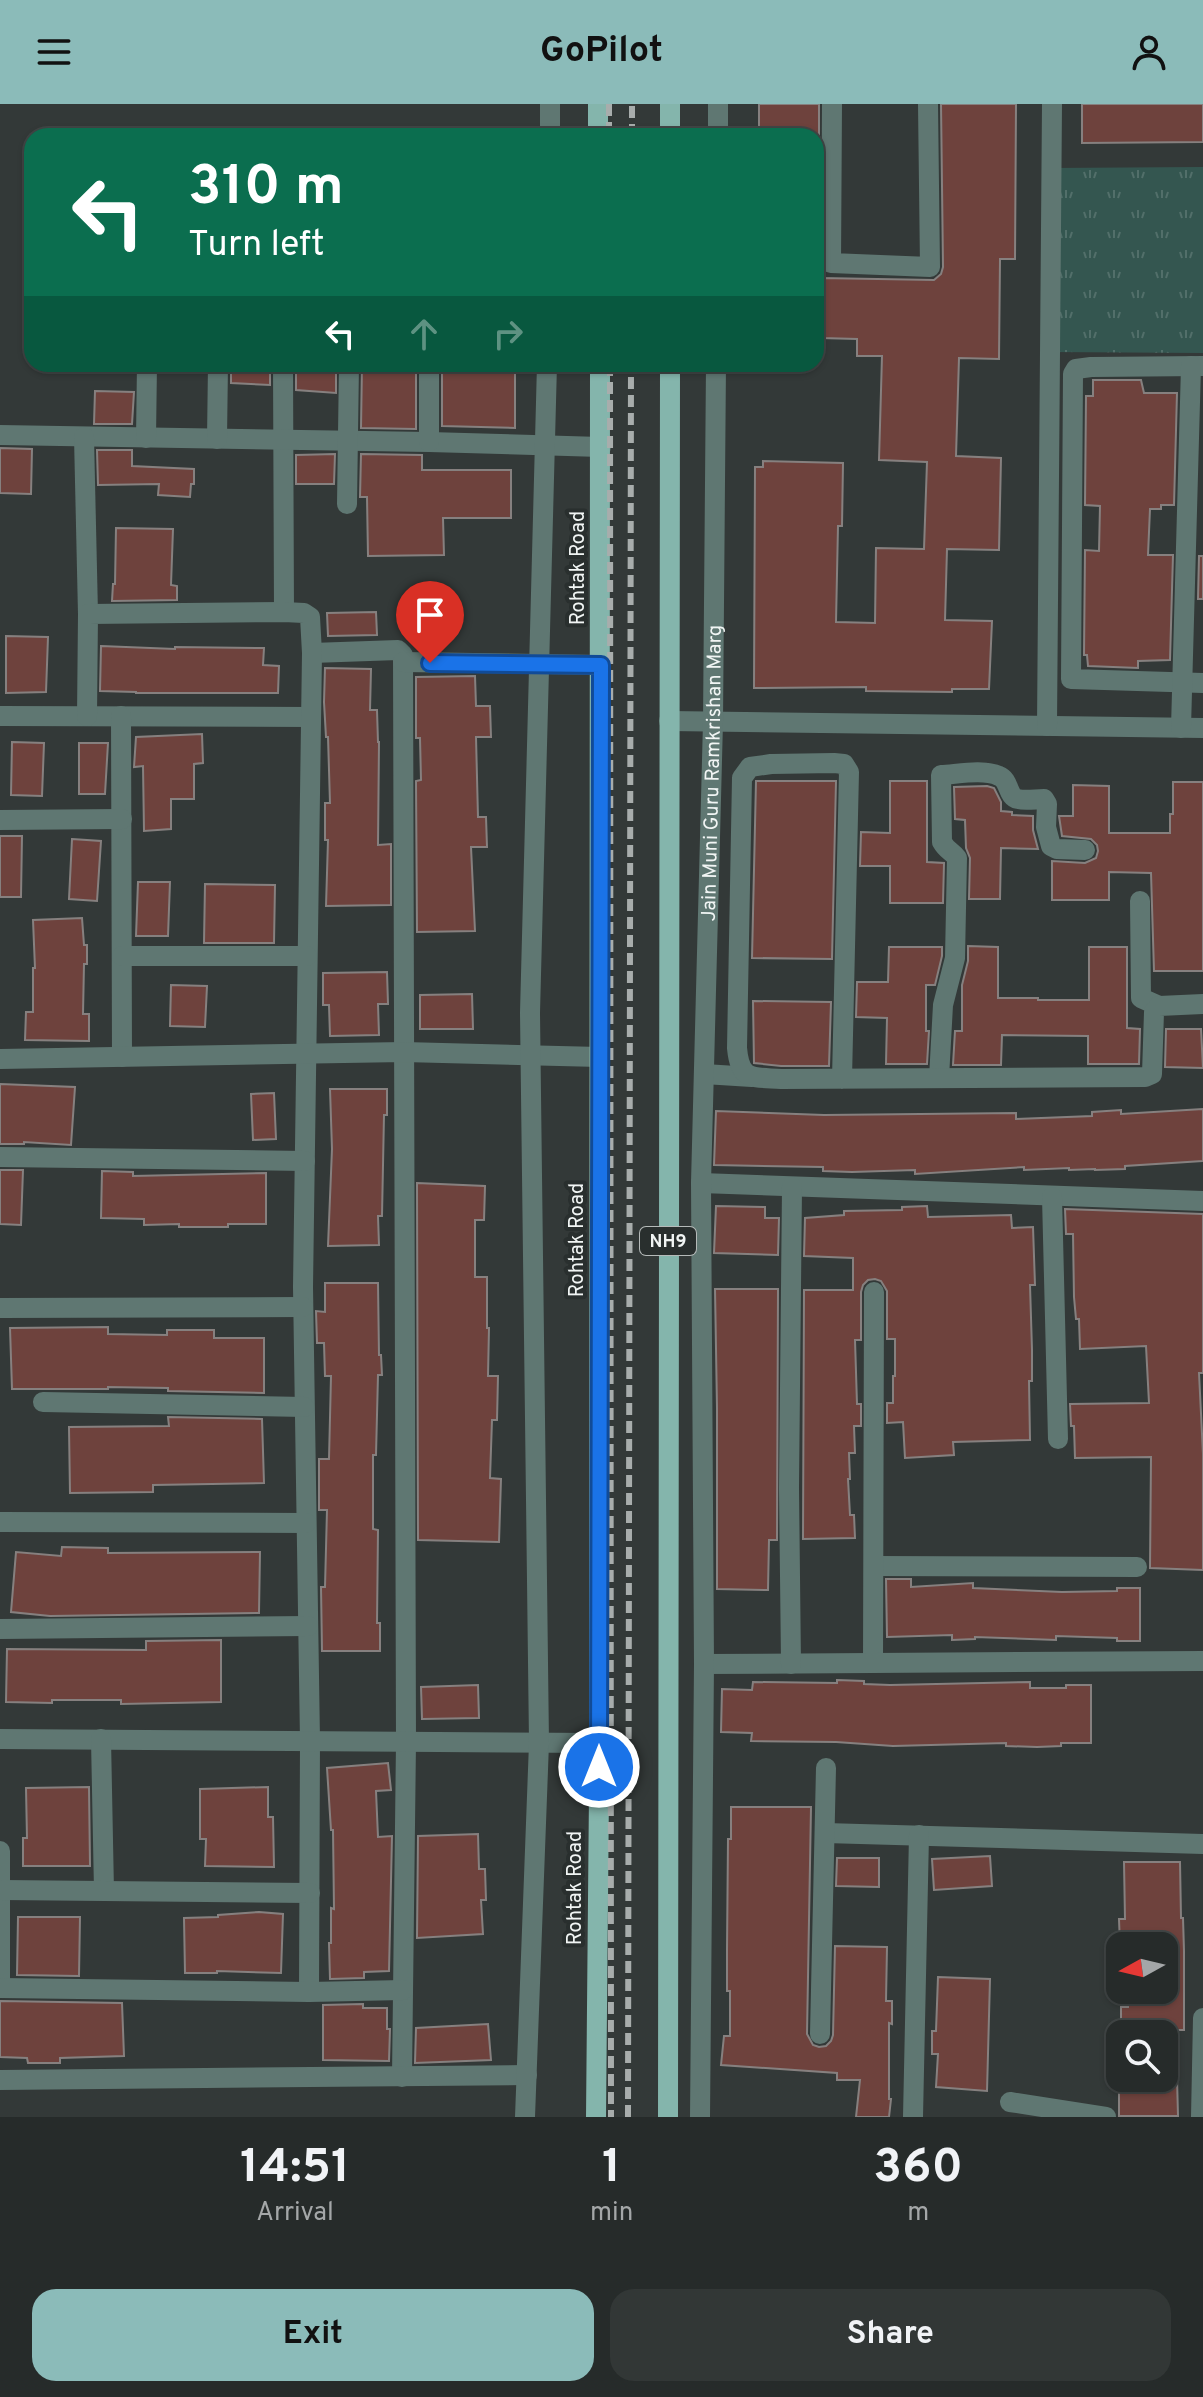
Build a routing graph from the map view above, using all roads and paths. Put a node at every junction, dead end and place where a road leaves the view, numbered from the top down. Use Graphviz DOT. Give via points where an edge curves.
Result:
graph roads {
  1 [pos="550,104"];
  2 [pos="598,104"];
  3 [pos="670,104"];
  4 [pos="718,104"];
  5 [pos="832,104"];
  6 [pos="928,104"];
  7 [pos="1052,104"];
  8 [pos="550,128"];
  9 [pos="598,128"];
  10 [pos="670,128"];
  11 [pos="718,128"];
  12 [pos="1197,366"];
  13 [pos="147,372"];
  14 [pos="218,372"];
  15 [pos="283,372"];
  16 [pos="349,372"];
  17 [pos="429,372"];
  18 [pos="547,372"];
  19 [pos="600,372"];
  20 [pos="670,372"];
  21 [pos="716,372"];
  22 [pos="0,435"];
  23 [pos="84,437"];
  24 [pos="146,438"];
  25 [pos="217,439"];
  26 [pos="282,441"];
  27 [pos="347,442"];
  28 [pos="429,442"];
  29 [pos="546,446"];
  30 [pos="601,447"];
  31 [pos="347,504"];
  32 [pos="284,612"];
  33 [pos="88,614"];
  34 [pos="312,653"];
  35 [pos="403,662"];
  36 [pos="540,663"];
  37 [pos="601,665"];
  38 [pos="1194,683"];
  39 [pos="0,716"];
  40 [pos="87,716"];
  41 [pos="121,716"];
  42 [pos="311,717"];
  43 [pos="669,721"];
  44 [pos="713,722"];
  45 [pos="1047,726"];
  46 [pos="1181,728"];
  47 [pos="1203,728"];
  48 [pos="122,819"];
  49 [pos="0,820"];
  50 [pos="1085,850"];
  51 [pos="1140,901"];
  52 [pos="122,956"];
  53 [pos="307,956"];
  54 [pos="1203,1004"];
  55 [pos="1159,1006"];
  56 [pos="404,1052"];
  57 [pos="306,1055"];
  58 [pos="531,1056"];
  59 [pos="122,1057"];
  60 [pos="600,1057"];
  61 [pos="0,1059"];
  62 [pos="704,1074"];
  63 [pos="752,1077"];
  64 [pos="939,1078"];
  65 [pos="842,1079"];
  66 [pos="0,1157"];
  67 [pos="305,1161"];
  68 [pos="701,1183"];
  69 [pos="792,1187"];
  70 [pos="1052,1197"];
  71 [pos="1203,1201"];
  72 [pos="874,1292"];
  73 [pos="303,1307"];
  74 [pos="0,1308"];
  75 [pos="43,1402"];
  76 [pos="304,1407"];
  77 [pos="1058,1439"];
  78 [pos="0,1522"];
  79 [pos="306,1523"];
  80 [pos="874,1566"];
  81 [pos="1137,1567"];
  82 [pos="308,1626"];
  83 [pos="0,1629"];
  84 [pos="1203,1661"];
  85 [pos="873,1663"];
  86 [pos="704,1664"];
  87 [pos="791,1664"];
  88 [pos="0,1739"];
  89 [pos="101,1739"];
  90 [pos="310,1741"];
  91 [pos="406,1742"];
  92 [pos="539,1743"];
  93 [pos="599,1743"];
  94 [pos="826,1768"];
  95 [pos="825,1833"];
  96 [pos="919,1835"];
  97 [pos="1203,1844"];
  98 [pos="0,1851"];
  99 [pos="2,1890"];
  100 [pos="104,1891"];
  101 [pos="310,1893"];
  102 [pos="0,1988"];
  103 [pos="403,1990"];
  104 [pos="309,1992"];
  105 [pos="1203,2018"];
  106 [pos="820,2034"];
  107 [pos="527,2075"];
  108 [pos="402,2077"];
  109 [pos="0,2080"];
  110 [pos="1010,2102"];
  111 [pos="525,2117"];
  112 [pos="596,2117"];
  113 [pos="668,2117"];
  114 [pos="700,2117"];
  115 [pos="913,2117"];
  116 [pos="1106,2117"];
  117 [pos="1201,2117"];
  1 -- 8 [label="street"];
  2 -- 9 [label="main road"];
  3 -- 10 [label="main road"];
  4 -- 11 [label="street"];
  5 -- 6 [label="street" via="831,263 930,267"];
  7 -- 45 [label="street"];
  12 -- 38 [label="street"];
  12 -- 38 [label="street" via="1091,367 1073,374 1071,679"];
  13 -- 24 [label="street"];
  14 -- 25 [label="street"];
  15 -- 26 [label="street"];
  16 -- 27 [label="street"];
  17 -- 28 [label="street"];
  18 -- 29 [label="street"];
  19 -- 30 [label="main road, Rohtak Road"];
  20 -- 43 [label="main road, NH9"];
  21 -- 44 [label="street, Jain Muni Guru Ramkrishan Marg"];
  22 -- 23 [label="street"];
  23 -- 24 [label="street"];
  23 -- 33 [label="street"];
  24 -- 25 [label="street"];
  25 -- 26 [label="street"];
  26 -- 27 [label="street"];
  26 -- 32 [label="street"];
  27 -- 28 [label="street"];
  27 -- 31 [label="street"];
  28 -- 29 [label="street"];
  29 -- 30 [label="street"];
  29 -- 36 [label="street"];
  30 -- 37 [label="main road, Rohtak Road"];
  32 -- 33 [label="street"];
  32 -- 34 [label="street" via="310,617"];
  33 -- 40 [label="street"];
  34 -- 35 [label="street" via="398,650"];
  34 -- 42 [label="street"];
  35 -- 36 [label="street"];
  35 -- 56 [label="street"];
  36 -- 37 [label="street"];
  36 -- 58 [label="street"];
  37 -- 60 [label="main road, Rohtak Road"];
  38 -- 46 [label="street"];
  39 -- 40 [label="street"];
  40 -- 41 [label="street"];
  41 -- 42 [label="street"];
  41 -- 48 [label="street"];
  42 -- 53 [label="street"];
  43 -- 44 [label="street"];
  43 -- 113 [label="main road, NH9"];
  44 -- 45 [label="street"];
  44 -- 62 [label="street, Jain Muni Guru Ramkrishan Marg"];
  45 -- 46 [label="street"];
  46 -- 47 [label="street"];
  48 -- 49 [label="street"];
  48 -- 52 [label="street"];
  50 -- 64 [label="street" via="1051,846 1044,799 1017,799 1001,776 941,775 942,842 957,858 955,958 943,1005"];
  51 -- 55 [label="street" via="1141,998"];
  52 -- 53 [label="street"];
  52 -- 59 [label="street"];
  53 -- 57 [label="street"];
  54 -- 55 [label="street"];
  55 -- 64 [label="street" via="1154,1012 1150,1075"];
  56 -- 57 [label="street"];
  56 -- 58 [label="street"];
  56 -- 91 [label="street"];
  57 -- 59 [label="street"];
  57 -- 67 [label="street"];
  58 -- 60 [label="street"];
  58 -- 92 [label="street"];
  59 -- 61 [label="street"];
  60 -- 93 [label="main road, Rohtak Road"];
  62 -- 63 [label="street"];
  62 -- 68 [label="street, Jain Muni Guru Ramkrishan Marg"];
  63 -- 65 [label="street"];
  63 -- 65 [label="street" via="738,1065 737,1048 742,778 750,767 834,763 844,764 849,772"];
  64 -- 65 [label="street"];
  66 -- 67 [label="street"];
  67 -- 73 [label="street"];
  68 -- 69 [label="street"];
  68 -- 86 [label="street, Jain Muni Guru Ramkrishan Marg"];
  69 -- 70 [label="street"];
  69 -- 87 [label="street"];
  70 -- 71 [label="street"];
  70 -- 77 [label="street"];
  72 -- 80 [label="street"];
  73 -- 74 [label="street"];
  73 -- 76 [label="street"];
  75 -- 76 [label="street"];
  76 -- 79 [label="street"];
  78 -- 79 [label="street"];
  79 -- 82 [label="street"];
  80 -- 81 [label="street"];
  80 -- 85 [label="street"];
  82 -- 83 [label="street"];
  82 -- 90 [label="street"];
  84 -- 85 [label="street"];
  85 -- 87 [label="street"];
  86 -- 87 [label="street"];
  86 -- 114 [label="street, Jain Muni Guru Ramkrishan Marg"];
  88 -- 89 [label="street"];
  89 -- 90 [label="street"];
  89 -- 100 [label="street"];
  90 -- 91 [label="street"];
  90 -- 101 [label="street"];
  91 -- 92 [label="street"];
  91 -- 103 [label="street"];
  92 -- 93 [label="street"];
  92 -- 107 [label="street"];
  93 -- 112 [label="main road, Rohtak Road"];
  94 -- 95 [label="street"];
  95 -- 96 [label="street"];
  95 -- 106 [label="street"];
  96 -- 97 [label="street"];
  96 -- 115 [label="street"];
  98 -- 99 [label="street"];
  99 -- 100 [label="street"];
  99 -- 102 [label="street"];
  100 -- 101 [label="street"];
  101 -- 104 [label="street"];
  102 -- 104 [label="street"];
  103 -- 104 [label="street"];
  103 -- 108 [label="street"];
  105 -- 117 [label="street"];
  107 -- 108 [label="street"];
  107 -- 111 [label="street"];
  108 -- 109 [label="street"];
  110 -- 116 [label="street"];
}
